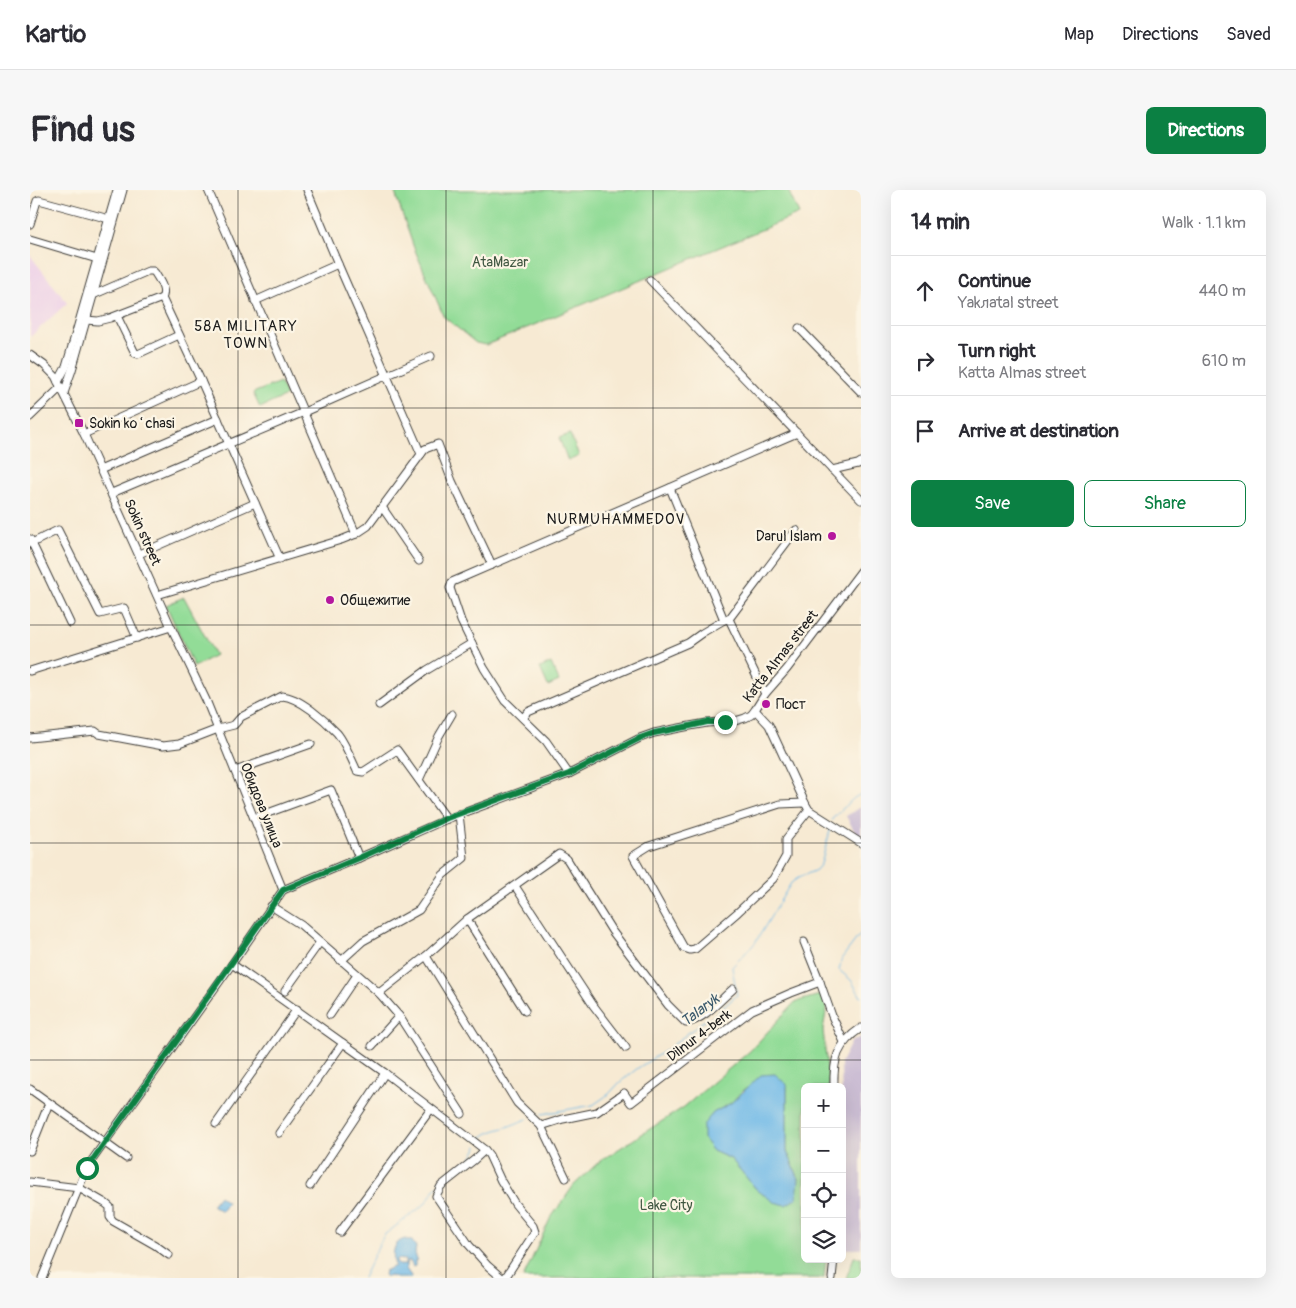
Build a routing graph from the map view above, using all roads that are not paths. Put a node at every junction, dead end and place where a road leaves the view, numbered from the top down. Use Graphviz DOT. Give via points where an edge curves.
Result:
graph roads {
  1 [pos="117,190"];
  2 [pos="123,190"];
  3 [pos="307,190"];
  4 [pos="210,191"];
  5 [pos="109,219"];
  6 [pos="30,224"];
  7 [pos="30,239"];
  8 [pos="97,259"];
  9 [pos="338,264"];
  10 [pos="650,280"];
  11 [pos="93,295"];
  12 [pos="162,298"];
  13 [pos="255,301"];
  14 [pos="117,316"];
  15 [pos="86,320"];
  16 [pos="799,328"];
  17 [pos="179,335"];
  18 [pos="30,355"];
  19 [pos="431,356"];
  20 [pos="386,375"];
  21 [pos="201,382"];
  22 [pos="61,387"];
  23 [pos="861,392"];
  24 [pos="304,412"];
  25 [pos="30,417"];
  26 [pos="218,419"];
  27 [pos="797,433"];
  28 [pos="84,434"];
  29 [pos="229,444"];
  30 [pos="421,454"];
  31 [pos="861,462"];
  32 [pos="100,470"];
  33 [pos="832,470"];
  34 [pos="670,488"];
  35 [pos="112,493"];
  36 [pos="861,500"];
  37 [pos="256,503"];
  38 [pos="382,507"];
  39 [pos="796,530"];
  40 [pos="356,534"];
  41 [pos="31,541"];
  42 [pos="139,554"];
  43 [pos="280,558"];
  44 [pos="419,561"];
  45 [pos="492,565"];
  46 [pos="861,571"];
  47 [pos="158,594"];
  48 [pos="726,620"];
  49 [pos="70,623"];
  50 [pos="172,627"];
  51 [pos="137,638"];
  52 [pos="472,643"];
  53 [pos="30,671"];
  54 [pos="765,694"];
  55 [pos="379,706"];
  56 [pos="755,710"];
  57 [pos="452,714"];
  58 [pos="523,718"];
  59 [pos="218,729"];
  60 [pos="30,738"];
  61 [pos="311,744"];
  62 [pos="234,771"];
  63 [pos="569,774"];
  64 [pos="419,780"];
  65 [pos="805,802"];
  66 [pos="809,810"];
  67 [pos="459,814"];
  68 [pos="254,818"];
  69 [pos="447,818"];
  70 [pos="861,843"];
  71 [pos="359,858"];
  72 [pos="515,886"];
  73 [pos="283,890"];
  74 [pos="272,906"];
  75 [pos="467,919"];
  76 [pos="320,942"];
  77 [pos="804,942"];
  78 [pos="426,956"];
  79 [pos="341,960"];
  80 [pos="232,964"];
  81 [pos="357,975"];
  82 [pos="820,982"];
  83 [pos="733,988"];
  84 [pos="285,991"];
  85 [pos="378,994"];
  86 [pos="297,1009"];
  87 [pos="525,1011"];
  88 [pos="330,1015"];
  89 [pos="399,1016"];
  90 [pos="861,1028"];
  91 [pos="844,1042"];
  92 [pos="343,1043"];
  93 [pos="372,1046"];
  94 [pos="626,1048"];
  95 [pos="385,1073"];
  96 [pos="834,1083"];
  97 [pos="30,1089"];
  98 [pos="49,1103"];
  99 [pos="431,1109"];
  100 [pos="462,1114"];
  101 [pos="216,1124"];
  102 [pos="541,1126"];
  103 [pos="279,1133"];
  104 [pos="105,1142"];
  105 [pos="483,1148"];
  106 [pos="30,1151"];
  107 [pos="126,1158"];
  108 [pos="566,1178"];
  109 [pos="30,1182"];
  110 [pos="310,1186"];
  111 [pos="79,1188"];
  112 [pos="340,1232"];
  113 [pos="169,1255"];
  114 [pos="834,1263"];
  115 [pos="42,1278"];
  116 [pos="503,1278"];
  117 [pos="832,1278"];
  1 -- 5 [label="street"];
  2 -- 11 [label="street"];
  3 -- 9 [label="street"];
  4 -- 13 [label="street"];
  5 -- 6 [label="street" via="39,200"];
  5 -- 8 [label="street"];
  7 -- 8 [label="street"];
  8 -- 22 [label="street"];
  9 -- 13 [label="street"];
  9 -- 20 [label="street"];
  10 -- 27 [label="street"];
  11 -- 12 [label="street" via="152,271 164,291"];
  11 -- 15 [label="street"];
  12 -- 14 [label="street"];
  12 -- 17 [label="street"];
  13 -- 24 [label="street"];
  14 -- 15 [label="street" via="98,321"];
  14 -- 17 [label="street" via="138,354"];
  15 -- 22 [label="street" via="72,370"];
  16 -- 23 [label="street"];
  17 -- 21 [label="street"];
  18 -- 22 [label="street, Sokin street" via="44,365"];
  19 -- 20 [label="street"];
  20 -- 24 [label="street"];
  20 -- 30 [label="street"];
  21 -- 26 [label="street"];
  21 -- 28 [label="street"];
  22 -- 25 [label="street"];
  22 -- 28 [label="street, Sokin street"];
  24 -- 29 [label="street"];
  24 -- 40 [label="street"];
  26 -- 29 [label="street"];
  26 -- 32 [label="street"];
  27 -- 33 [label="street"];
  27 -- 34 [label="street"];
  28 -- 32 [label="street, Sokin street"];
  29 -- 35 [label="street"];
  29 -- 37 [label="street"];
  30 -- 38 [label="street"];
  30 -- 45 [label="street" via="438,444"];
  31 -- 33 [label="street"];
  32 -- 35 [label="street, Sokin street"];
  33 -- 36 [label="street"];
  34 -- 45 [label="street"];
  34 -- 48 [label="street"];
  35 -- 42 [label="street, Sokin street"];
  37 -- 42 [label="street"];
  37 -- 43 [label="street"];
  38 -- 40 [label="street" via="368,526"];
  38 -- 44 [label="street"];
  39 -- 48 [label="street"];
  40 -- 43 [label="street"];
  41 -- 49 [label="street"];
  41 -- 51 [label="street" via="58,530 100,614 124,608"];
  42 -- 47 [label="street, Sokin street"];
  43 -- 47 [label="street"];
  45 -- 52 [label="street" via="452,582 450,588"];
  46 -- 54 [label="street, Katta Almas street"];
  47 -- 50 [label="street, Sokin street"];
  48 -- 54 [label="street"];
  48 -- 58 [label="street" via="688,643 528,712"];
  50 -- 51 [label="street"];
  50 -- 59 [label="street, Sokin street"];
  51 -- 53 [label="street"];
  52 -- 55 [label="street" via="426,670"];
  52 -- 58 [label="street" via="505,701"];
  54 -- 56 [label="street, Katta Almas street"];
  56 -- 63 [label="street, Katta Almas street" via="745,718 654,733"];
  56 -- 65 [label="street" via="769,725"];
  57 -- 64 [label="street"];
  58 -- 63 [label="street" via="546,741"];
  59 -- 60 [label="street" via="179,744 163,746 95,731"];
  59 -- 62 [label="street, Обидова улица"];
  59 -- 64 [label="street" via="234,725 241,717 287,696 306,705 338,734 357,771 363,772 397,750"];
  61 -- 62 [label="street"];
  62 -- 68 [label="street, Обидова улица"];
  63 -- 67 [label="street, Katta Almas street"];
  64 -- 69 [label="street"];
  65 -- 66 [label="street"];
  65 -- 66 [label="street" via="780,804 649,846 632,856 684,948 695,949 773,879 786,856 786,839"];
  66 -- 70 [label="street"];
  67 -- 69 [label="street, Katta Almas street"];
  67 -- 79 [label="street" via="464,858 443,875 419,910 362,941"];
  68 -- 71 [label="street" via="331,790"];
  68 -- 73 [label="street, Обидова улица"];
  69 -- 71 [label="street, Katta Almas street"];
  71 -- 73 [label="street, Katta Almas street"];
  72 -- 75 [label="street"];
  72 -- 83 [label="street" via="559,854 567,858 612,931 686,1023 702,1016"];
  72 -- 94 [label="street" via="593,1005"];
  73 -- 74 [label="street"];
  74 -- 76 [label="street"];
  74 -- 80 [label="street"];
  75 -- 78 [label="street"];
  75 -- 87 [label="street"];
  76 -- 79 [label="street"];
  76 -- 84 [label="street"];
  77 -- 82 [label="street"];
  78 -- 85 [label="street"];
  78 -- 102 [label="street" via="517,1103"];
  79 -- 81 [label="street"];
  80 -- 86 [label="street"];
  80 -- 104 [label="street"];
  81 -- 85 [label="street"];
  81 -- 88 [label="street"];
  82 -- 91 [label="street"];
  82 -- 102 [label="street, Dilnur 4-berk" via="752,1010 631,1103 624,1093 596,1112"];
  85 -- 89 [label="street"];
  86 -- 92 [label="street"];
  86 -- 101 [label="street"];
  89 -- 93 [label="street"];
  89 -- 100 [label="street"];
  90 -- 91 [label="street"];
  91 -- 96 [label="street" via="835,1062"];
  92 -- 95 [label="street"];
  92 -- 103 [label="street"];
  95 -- 99 [label="street"];
  95 -- 110 [label="street"];
  97 -- 98 [label="street"];
  98 -- 104 [label="street"];
  98 -- 106 [label="street"];
  99 -- 105 [label="street"];
  99 -- 112 [label="street"];
  102 -- 108 [label="street"];
  104 -- 107 [label="street"];
  104 -- 111 [label="street" via="90,1163"];
  105 -- 116 [label="street" via="535,1232"];
  105 -- 116 [label="street" via="474,1160 441,1186 436,1196 469,1245"];
  109 -- 111 [label="street"];
  111 -- 113 [label="street" via="110,1208 113,1222"];
  111 -- 115 [label="street"];
  114 -- 117 [label="street"];
}
